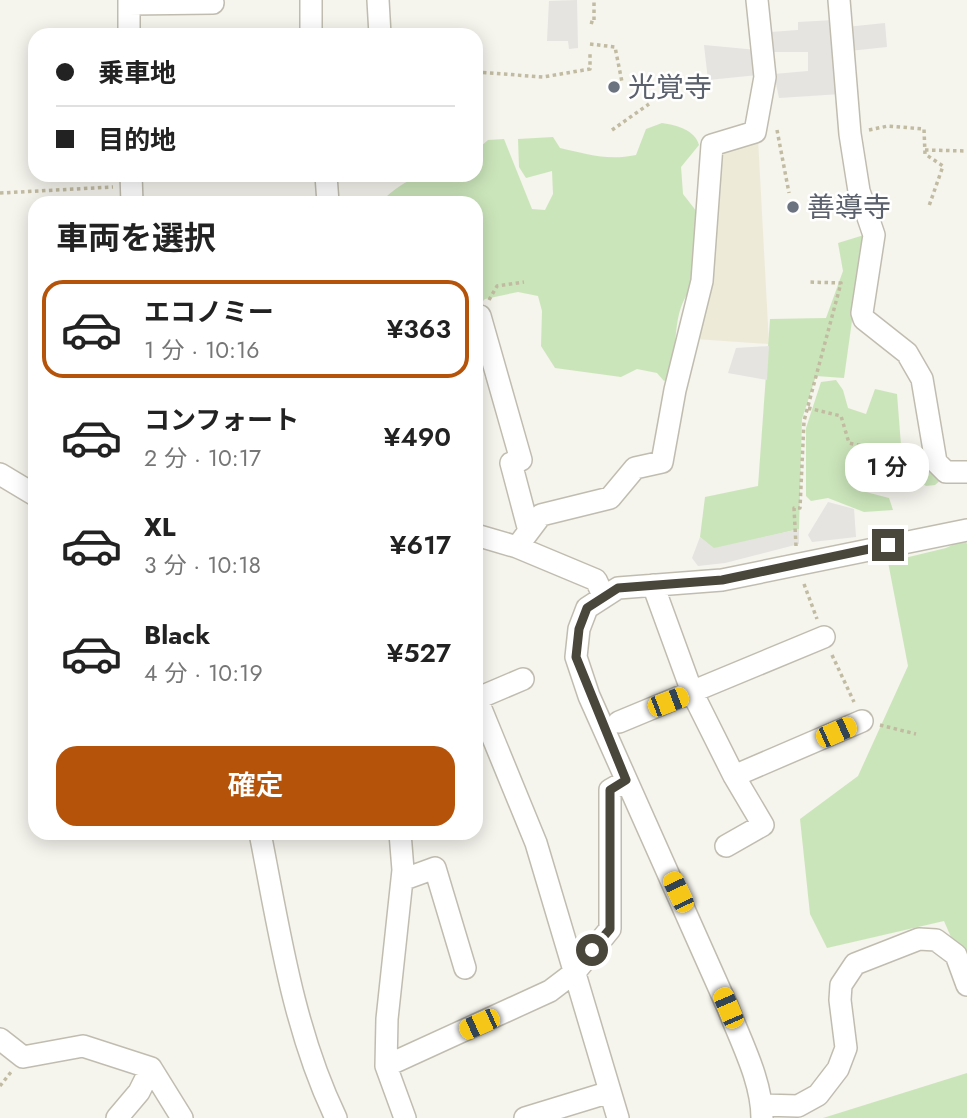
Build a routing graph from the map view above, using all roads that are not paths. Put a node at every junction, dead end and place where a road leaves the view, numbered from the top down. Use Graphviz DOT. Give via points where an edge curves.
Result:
graph roads {
  1 [pos="311,0"];
  2 [pos="378,0"];
  3 [pos="757,0"];
  4 [pos="839,0"];
  5 [pos="129,2"];
  6 [pos="213,4"];
  7 [pos="130,28"];
  8 [pos="311,28"];
  9 [pos="380,28"];
  10 [pos="483,327"];
  11 [pos="967,471"];
  12 [pos="0,474"];
  13 [pos="28,491"];
  14 [pos="967,530"];
  15 [pos="483,536"];
  16 [pos="523,539"];
  17 [pos="653,585"];
  18 [pos="603,595"];
  19 [pos="824,637"];
  20 [pos="523,679"];
  21 [pos="692,692"];
  22 [pos="483,696"];
  23 [pos="483,716"];
  24 [pos="862,721"];
  25 [pos="619,722"];
  26 [pos="734,776"];
  27 [pos="626,780"];
  28 [pos="261,840"];
  29 [pos="400,840"];
  30 [pos="726,846"];
  31 [pos="402,880"];
  32 [pos="465,968"];
  33 [pos="575,972"];
  34 [pos="967,985"];
  35 [pos="0,1039"];
  36 [pos="386,1066"];
  37 [pos="150,1068"];
  38 [pos="610,1092"];
  39 [pos="762,1112"];
  40 [pos="117,1118"];
  41 [pos="182,1118"];
  42 [pos="336,1118"];
  43 [pos="405,1118"];
  44 [pos="525,1118"];
  45 [pos="618,1118"];
  1 -- 8 [label="street"];
  2 -- 9 [label="street"];
  3 -- 16 [label="street" via="765,77 755,132 712,145 702,281 662,462 635,468 610,498 541,515"];
  4 -- 11 [label="street" via="850,134 859,191 874,235 863,316 907,353 922,379 936,462 946,472"];
  5 -- 6 [label="street"];
  5 -- 7 [label="street"];
  10 -- 16 [label="street" via="521,460 511,463"];
  12 -- 13 [label="street"];
  14 -- 17 [label="street" via="722,580"];
  15 -- 16 [label="street"];
  16 -- 18 [label="street" via="596,580"];
  17 -- 18 [label="street" via="618,588"];
  17 -- 21 [label="street"];
  18 -- 27 [label="street" via="587,608 576,657"];
  19 -- 21 [label="street"];
  20 -- 22 [label="street"];
  21 -- 25 [label="street"];
  21 -- 26 [label="street"];
  23 -- 33 [label="street" via="536,843"];
  24 -- 26 [label="street"];
  26 -- 30 [label="street" via="763,825"];
  27 -- 33 [label="street" via="610,790 610,929"];
  27 -- 39 [label="street" via="728,1008"];
  28 -- 42 [label="street" via="290,987"];
  29 -- 31 [label="street"];
  31 -- 32 [label="street" via="435,868"];
  31 -- 36 [label="street"];
  33 -- 36 [label="street" via="550,991"];
  33 -- 38 [label="street"];
  34 -- 39 [label="street" via="956,954 936,940 919,939 855,964 841,985 846,1048 838,1069 818,1095 798,1106"];
  35 -- 37 [label="street" via="23,1057 83,1046"];
  36 -- 43 [label="street"];
  37 -- 40 [label="street" via="139,1092"];
  37 -- 41 [label="street"];
  38 -- 44 [label="street"];
  38 -- 45 [label="street"];
}
